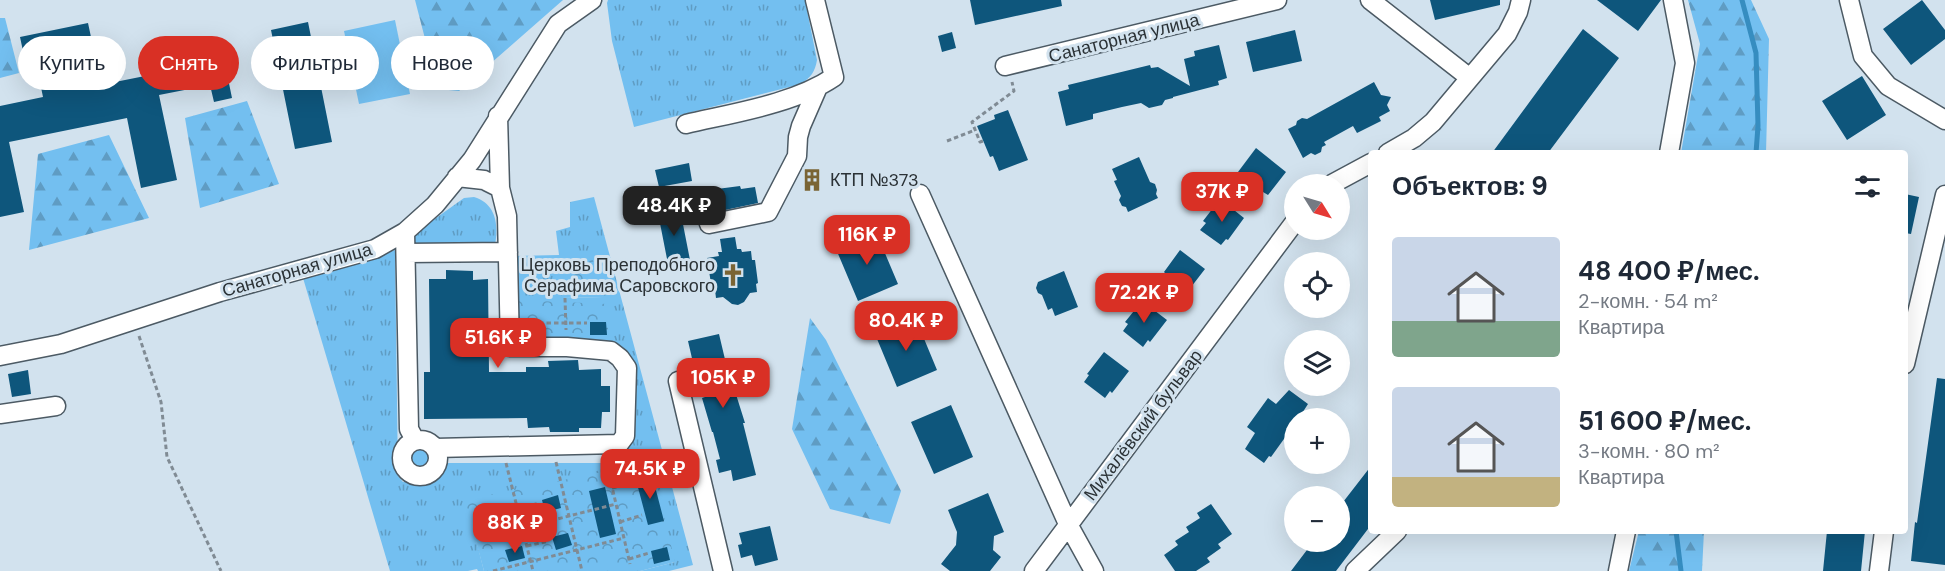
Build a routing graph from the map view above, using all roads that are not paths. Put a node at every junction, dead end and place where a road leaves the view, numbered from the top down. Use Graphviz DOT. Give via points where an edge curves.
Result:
graph roads {
  1 [pos="592,0"];
  2 [pos="815,0"];
  3 [pos="1277,0"];
  4 [pos="1370,0"];
  5 [pos="1521,0"];
  6 [pos="1672,0"];
  7 [pos="1849,0"];
  8 [pos="1009,74"];
  9 [pos="1470,78"];
  10 [pos="818,87"];
  11 [pos="498,116"];
  12 [pos="1945,120"];
  13 [pos="686,124"];
  14 [pos="1395,150"];
  15 [pos="1670,150"];
  16 [pos="1368,165"];
  17 [pos="1350,174"];
  18 [pos="457,177"];
  19 [pos="500,188"];
  20 [pos="920,194"];
  21 [pos="1945,195"];
  22 [pos="709,224"];
  23 [pos="405,232"];
  24 [pos="1284,236"];
  25 [pos="508,252"];
  26 [pos="406,253"];
  27 [pos="1908,351"];
  28 [pos="0,356"];
  29 [pos="678,381"];
  30 [pos="56,406"];
  31 [pos="0,414"];
  32 [pos="415,440"];
  33 [pos="435,448"];
  34 [pos="1068,524"];
  35 [pos="1393,534"];
  36 [pos="1625,534"];
  37 [pos="1884,534"];
  38 [pos="723,571"];
  39 [pos="1034,571"];
  40 [pos="1094,571"];
  41 [pos="1355,571"];
  42 [pos="1618,571"];
  43 [pos="1879,571"];
  1 -- 11 [label="street, Санаторная улица" via="558,24"];
  2 -- 10 [label="street" via="834,76"];
  3 -- 8 [label="street, Санаторная улица"];
  4 -- 9 [label="street"];
  5 -- 9 [label="street" via="1507,34"];
  6 -- 15 [label="street" via="1685,63"];
  7 -- 12 [label="street" via="1863,56 1888,86"];
  9 -- 14 [label="street" via="1433,122"];
  10 -- 13 [label="street"];
  10 -- 22 [label="street" via="801,126 797,156 768,212"];
  11 -- 18 [label="street, Санаторная улица"];
  11 -- 19 [label="street"];
  16 -- 17 [label="street"];
  18 -- 19 [label="street" via="484,180"];
  18 -- 23 [label="street, Санаторная улица" via="435,205"];
  19 -- 25 [label="street" via="507,216"];
  20 -- 34 [label="street"];
  21 -- 27 [label="street"];
  23 -- 26 [label="street"];
  23 -- 28 [label="street, Санаторная улица" via="375,249 220,292 61,344"];
  24 -- 34 [label="street, Михалёвский бульвар"];
  25 -- 26 [label="street"];
  25 -- 33 [label="street" via="510,347 611,351 620,358 627,368 624,436 619,444"];
  26 -- 32 [label="street" via="410,429"];
  29 -- 38 [label="street"];
  30 -- 31 [label="street"];
  32 -- 33 [label="street" via="426,441"];
  32 -- 33 [label="street" via="402,457 405,468 415,475 432,470 438,459"];
  34 -- 39 [label="street, Михалёвский бульвар"];
  34 -- 40 [label="street"];
  35 -- 41 [label="street"];
  36 -- 42 [label="street"];
  37 -- 43 [label="street"];
}
